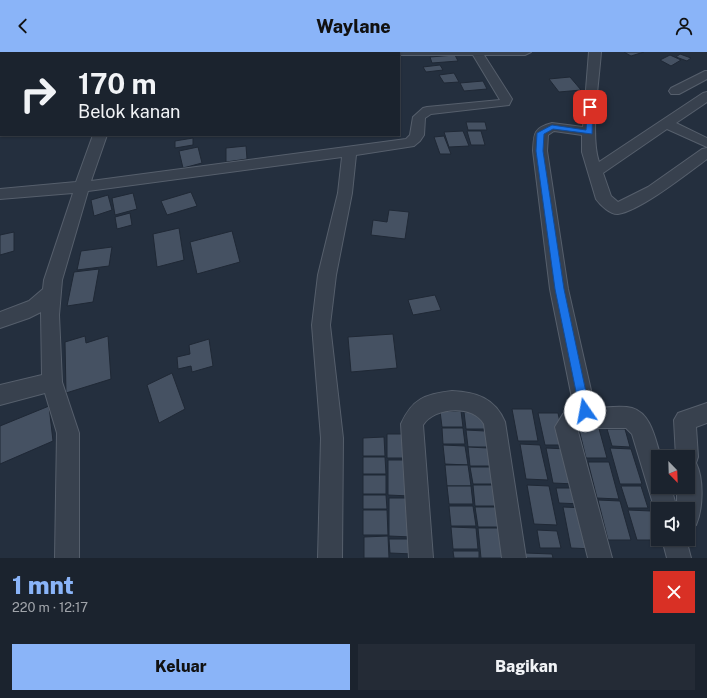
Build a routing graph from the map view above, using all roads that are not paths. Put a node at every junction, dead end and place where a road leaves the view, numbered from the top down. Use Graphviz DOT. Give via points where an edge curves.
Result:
graph roads {
  1 [pos="383,52"];
  2 [pos="476,52"];
  3 [pos="525,52"];
  4 [pos="595,52"];
  5 [pos="707,74"];
  6 [pos="675,91"];
  7 [pos="707,96"];
  8 [pos="666,123"];
  9 [pos="590,132"];
  10 [pos="100,136"];
  11 [pos="707,143"];
  12 [pos="349,151"];
  13 [pos="707,152"];
  14 [pos="595,171"];
  15 [pos="82,187"];
  16 [pos="0,194"];
  17 [pos="52,291"];
  18 [pos="0,320"];
  19 [pos="52,382"];
  20 [pos="0,395"];
  21 [pos="585,411"];
  22 [pos="707,413"];
  23 [pos="686,450"];
  24 [pos="651,462"];
  25 [pos="676,546"];
  26 [pos="683,546"];
  27 [pos="67,558"];
  28 [pos="330,558"];
  29 [pos="421,558"];
  30 [pos="514,558"];
  31 [pos="600,558"];
  32 [pos="680,558"];
  1 -- 2 [label="street"];
  2 -- 3 [label="street"];
  2 -- 12 [label="street" via="503,93 505,102 427,111 419,117 419,133 413,141"];
  4 -- 9 [label="street"];
  5 -- 6 [label="street"];
  7 -- 8 [label="street"];
  8 -- 11 [label="street"];
  8 -- 14 [label="street"];
  9 -- 14 [label="street" via="590,152"];
  9 -- 21 [label="street" via="552,127 541,133 540,151 560,289"];
  10 -- 15 [label="street"];
  12 -- 15 [label="street"];
  12 -- 28 [label="street" via="345,193 327,275 321,326 332,438"];
  13 -- 14 [label="street" via="665,183 638,200 617,209 604,199"];
  15 -- 16 [label="street"];
  15 -- 17 [label="street" via="53,280"];
  17 -- 18 [label="street" via="46,301 30,311"];
  17 -- 19 [label="street"];
  19 -- 20 [label="street"];
  19 -- 27 [label="street" via="68,433"];
  22 -- 23 [label="street" via="684,420"];
  24 -- 31 [label="street" via="641,428 631,418 576,418 566,427"];
  25 -- 32 [label="street"];
  26 -- 32 [label="street"];
  29 -- 30 [label="street" via="412,424 423,408 443,401 480,405 492,415"];
}
